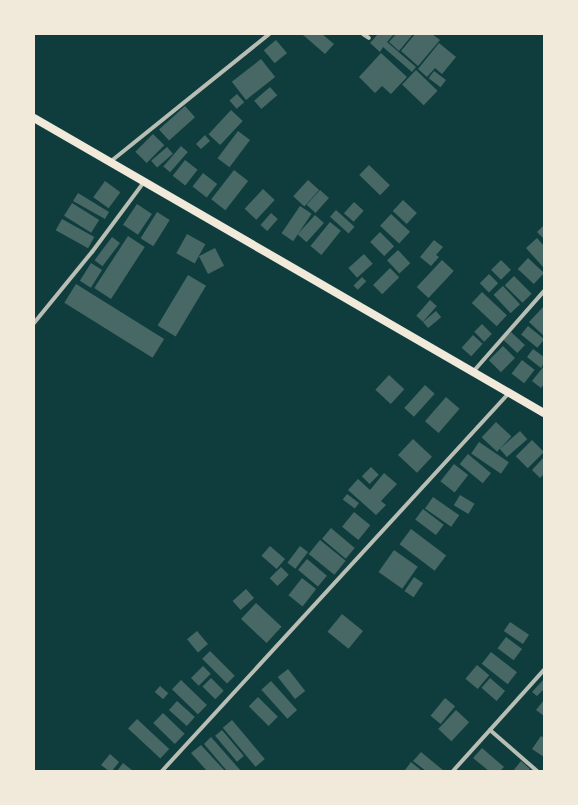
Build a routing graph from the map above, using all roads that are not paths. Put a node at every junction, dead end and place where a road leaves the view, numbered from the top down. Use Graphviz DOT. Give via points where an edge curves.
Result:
graph roads {
  1 [pos="269,34"];
  2 [pos="363,34"];
  3 [pos="369,38"];
  4 [pos="34,118"];
  5 [pos="110,162"];
  6 [pos="144,182"];
  7 [pos="544,291"];
  8 [pos="34,323"];
  9 [pos="472,373"];
  10 [pos="510,393"];
  11 [pos="544,413"];
  12 [pos="544,670"];
  13 [pos="490,730"];
  14 [pos="162,771"];
  15 [pos="453,771"];
  16 [pos="537,771"];
  1 -- 5 [label="street"];
  2 -- 3 [label="street"];
  4 -- 5 [label="main road"];
  5 -- 6 [label="main road"];
  6 -- 8 [label="street" via="92,252"];
  6 -- 9 [label="main road"];
  7 -- 9 [label="street"];
  9 -- 10 [label="main road"];
  10 -- 11 [label="main road"];
  10 -- 14 [label="street"];
  12 -- 13 [label="street"];
  13 -- 15 [label="street"];
  13 -- 16 [label="street"];
}
